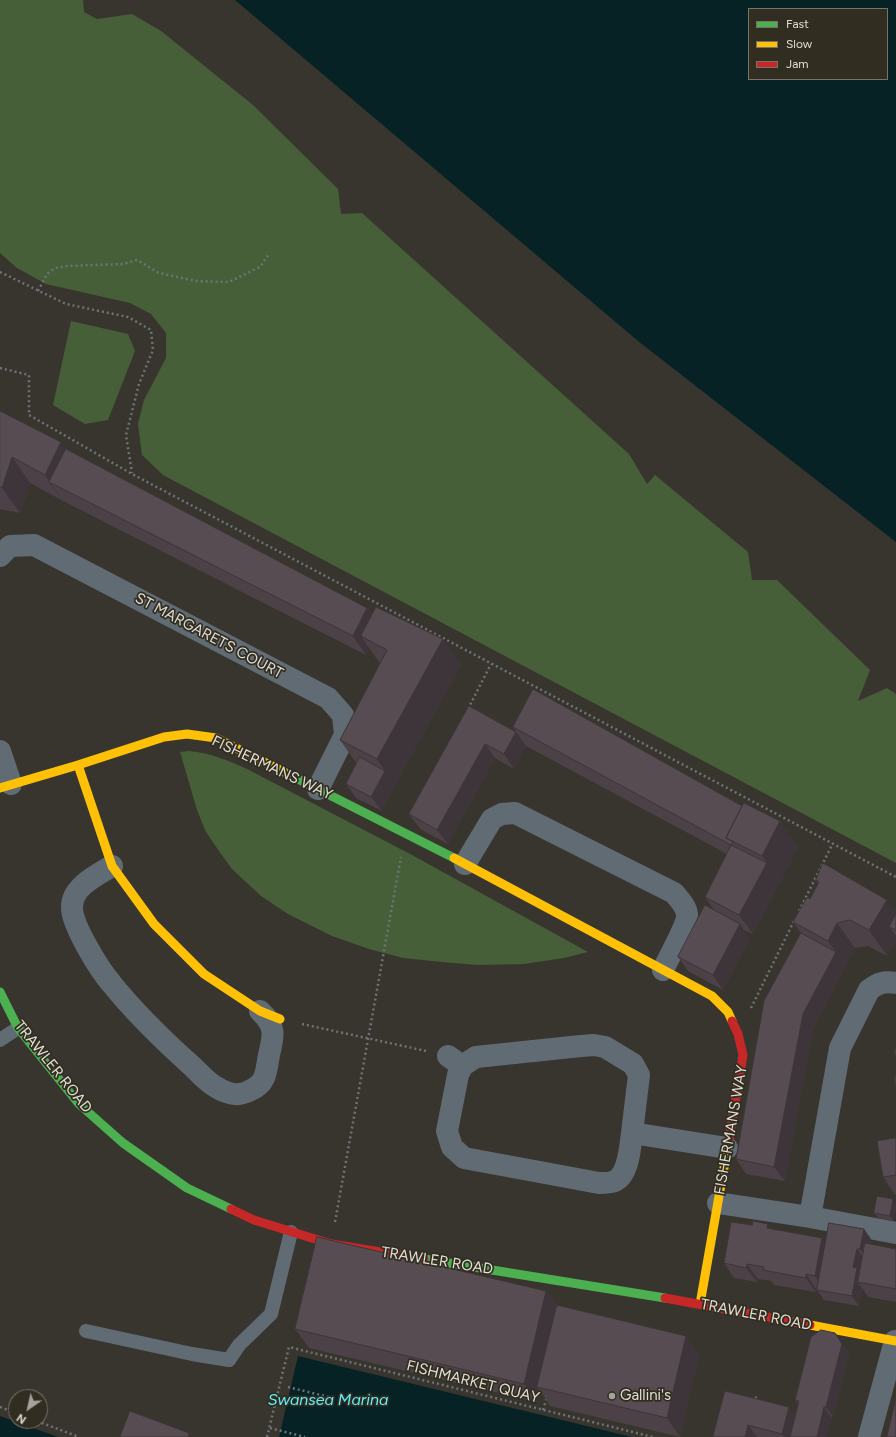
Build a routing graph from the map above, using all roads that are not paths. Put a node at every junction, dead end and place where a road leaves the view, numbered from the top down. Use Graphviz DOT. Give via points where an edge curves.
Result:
graph roads {
  1 [pos="0,556"];
  2 [pos="0,751"];
  3 [pos="78,765"];
  4 [pos="6,786"];
  5 [pos="318,789"];
  6 [pos="465,864"];
  7 [pos="112,866"];
  8 [pos="662,970"];
  9 [pos="896,983"];
  10 [pos="0,992"];
  11 [pos="260,1011"];
  12 [pos="280,1019"];
  13 [pos="18,1028"];
  14 [pos="0,1040"];
  15 [pos="632,1133"];
  16 [pos="727,1148"];
  17 [pos="718,1203"];
  18 [pos="810,1217"];
  19 [pos="291,1232"];
  20 [pos="896,1233"];
  21 [pos="700,1304"];
  22 [pos="86,1331"];
  23 [pos="895,1341"];
  24 [pos="869,1437"];
  1 -- 5 [label="street, ST MARGARETS COURT" via="10,546 34,545 328,698 343,715 345,735"];
  2 -- 4 [label="street"];
  3 -- 4 [label="street, FISHERMANS WAY"];
  3 -- 5 [label="street, FISHERMANS WAY" via="164,737 187,734 216,738"];
  3 -- 7 [label="street"];
  5 -- 6 [label="street, FISHERMANS WAY"];
  6 -- 8 [label="street, FISHERMANS WAY"];
  6 -- 8 [label="street" via="492,819 502,814 515,813 674,893 687,914 684,926"];
  7 -- 11 [label="street" via="154,924 204,974"];
  7 -- 11 [label="street" via="90,879 74,897 73,918 81,937 110,982 141,1017 215,1087 239,1094 257,1087 265,1078 273,1038 272,1026"];
  8 -- 16 [label="street, FISHERMANS WAY" via="712,996 728,1012 738,1034 743,1056"];
  9 -- 18 [label="street" via="886,981 876,984 869,990 840,1048"];
  10 -- 13 [label="street, TRAWLER ROAD"];
  11 -- 12 [label="street"];
  13 -- 14 [label="lane"];
  13 -- 19 [label="street, TRAWLER ROAD" via="79,1104 123,1142 187,1188 254,1220"];
  15 -- 15 [label="street" via="639,1075 633,1064 606,1047 581,1046 455,1061 458,1075 447,1130 452,1146 464,1158 599,1183 615,1181 624,1173 628,1163"];
  15 -- 16 [label="street"];
  16 -- 17 [label="street, FISHERMANS WAY"];
  17 -- 18 [label="street"];
  17 -- 21 [label="street, FISHERMANS WAY"];
  18 -- 20 [label="street"];
  19 -- 21 [label="street, TRAWLER ROAD" via="331,1244"];
  19 -- 22 [label="lane" via="271,1314 239,1345 229,1360"];
  21 -- 23 [label="street, TRAWLER ROAD"];
  23 -- 24 [label="street, TRAWLER ROAD"];
}
